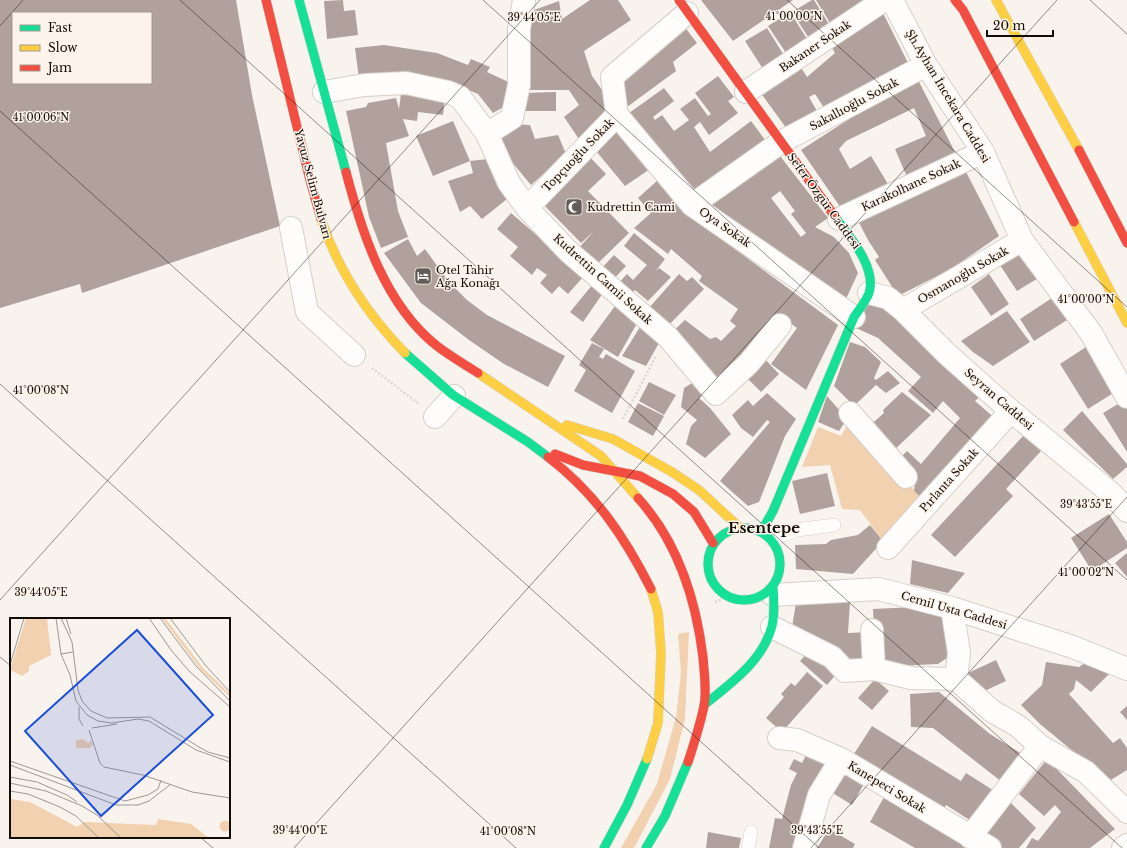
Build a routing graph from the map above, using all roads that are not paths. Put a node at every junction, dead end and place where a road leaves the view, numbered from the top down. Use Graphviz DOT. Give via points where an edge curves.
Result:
graph roads {
  1 [pos="266,0"];
  2 [pos="299,0"];
  3 [pos="524,0"];
  4 [pos="884,0"];
  5 [pos="892,0"];
  6 [pos="955,0"];
  7 [pos="996,0"];
  8 [pos="683,7"];
  9 [pos="926,65"];
  10 [pos="324,92"];
  11 [pos="746,92"];
  12 [pos="617,115"];
  13 [pos="487,134"];
  14 [pos="781,142"];
  15 [pos="983,152"];
  16 [pos="692,205"];
  17 [pos="527,208"];
  18 [pos="839,219"];
  19 [pos="291,228"];
  20 [pos="1022,240"];
  21 [pos="1127,243"];
  22 [pos="869,293"];
  23 [pos="903,310"];
  24 [pos="854,317"];
  25 [pos="1127,323"];
  26 [pos="780,325"];
  27 [pos="354,355"];
  28 [pos="454,396"];
  29 [pos="1127,397"];
  30 [pos="1011,411"];
  31 [pos="850,413"];
  32 [pos="435,417"];
  33 [pos="547,419"];
  34 [pos="535,447"];
  35 [pos="614,471"];
  36 [pos="906,477"];
  37 [pos="1127,511"];
  38 [pos="834,525"];
  39 [pos="739,528"];
  40 [pos="766,536"];
  41 [pos="713,543"];
  42 [pos="888,548"];
  43 [pos="773,591"];
  44 [pos="952,608"];
  45 [pos="772,627"];
  46 [pos="872,630"];
  47 [pos="874,669"];
  48 [pos="1127,669"];
  49 [pos="956,679"];
  50 [pos="704,705"];
  51 [pos="779,738"];
  52 [pos="1040,746"];
  53 [pos="841,759"];
  54 [pos="1127,812"];
  55 [pos="751,832"];
  56 [pos="970,837"];
  57 [pos="1127,845"];
  58 [pos="604,848"];
  59 [pos="646,848"];
  60 [pos="748,848"];
  61 [pos="804,848"];
  62 [pos="990,848"];
  63 [pos="1123,848"];
  1 -- 28 [label="street, Yavuz Selim Bulvarı" via="284,66 308,175 329,246 361,300 400,350"];
  2 -- 10 [label="street"];
  3 -- 13 [label="street" via="519,29 519,85 512,118"];
  4 -- 11 [label="street, Bakaner Sokak"];
  5 -- 9 [label="street, Şh.Ayhan İncekara Caddesi"];
  6 -- 25 [label="street" via="963,10"];
  7 -- 21 [label="street" via="1067,126"];
  8 -- 11 [label="street, Sefer Özgür Caddesi"];
  8 -- 12 [label="street, Topçuoğlu Sokak" via="612,77"];
  9 -- 14 [label="street, Sakallıoğlu Sokak"];
  9 -- 15 [label="street, Şh.Ayhan İncekara Caddesi"];
  10 -- 13 [label="street, Kudrettin Camii Sokak" via="364,85 406,83 448,92 460,97"];
  10 -- 33 [label="street" via="368,245 387,284 409,317 436,345"];
  11 -- 14 [label="street, Sefer Özgür Caddesi"];
  12 -- 16 [label="street, Oya Sokak"];
  12 -- 17 [label="street, Topçuoğlu Sokak"];
  13 -- 17 [label="street, Kudrettin Camii Sokak" via="509,183"];
  14 -- 16 [label="street, Sakallıoğlu Sokak"];
  14 -- 18 [label="street, Sefer Özgür Caddesi"];
  15 -- 18 [label="street, Karakolhane Sokak"];
  15 -- 20 [label="street, Şh.Ayhan İncekara Caddesi"];
  16 -- 24 [label="street, Oya Sokak"];
  17 -- 26 [label="street, Kudrettin Camii Sokak" via="569,252 666,336 716,394 748,363"];
  18 -- 22 [label="street, Sefer Özgür Caddesi" via="861,252 870,277"];
  19 -- 27 [label="street" via="307,312"];
  20 -- 23 [label="street, Osmanoğlu Sokak"];
  20 -- 29 [label="street, Şh.Ayhan İncekara Caddesi" via="1091,333"];
  22 -- 23 [label="street, Seyran Caddesi" via="888,298"];
  22 -- 24 [label="street"];
  23 -- 30 [label="street, Seyran Caddesi" via="947,354"];
  24 -- 40 [label="street" via="773,511"];
  28 -- 32 [label="street"];
  28 -- 34 [label="street, Yavuz Selim Bulvarı"];
  30 -- 37 [label="street, Seyran Caddesi" via="1112,494"];
  30 -- 42 [label="street, Pırlanta Sokak"];
  31 -- 36 [label="street"];
  33 -- 35 [label="street" via="601,456"];
  33 -- 39 [label="street" via="613,439 672,472 699,490"];
  34 -- 35 [label="street, Yavuz Selim Bulvarı" via="583,465"];
  34 -- 58 [label="street, Yavuz Selim Bulvarı" via="574,477 606,512 629,544 656,602 662,661 658,725 648,758 627,807"];
  35 -- 41 [label="street, Yavuz Selim Bulvarı" via="640,476 673,494 694,512"];
  35 -- 50 [label="street" via="642,502 668,540 689,586 699,624 704,670"];
  38 -- 40 [label="lane"];
  39 -- 40 [label="street" via="749,528"];
  39 -- 41 [label="street" via="722,535"];
  40 -- 43 [label="street" via="778,550 780,562 779,575"];
  41 -- 43 [label="street" via="708,555 707,568 718,590 740,601 753,600"];
  43 -- 44 [label="street, Cemil Usta Caddesi" via="879,589"];
  43 -- 45 [label="street"];
  44 -- 48 [label="street, Cemil Usta Caddesi" via="1073,647"];
  44 -- 49 [label="street" via="959,653"];
  45 -- 47 [label="street" via="832,657 845,671"];
  45 -- 50 [label="street" via="765,645 742,673"];
  46 -- 47 [label="street"];
  47 -- 49 [label="street" via="911,678"];
  49 -- 52 [label="street"];
  50 -- 59 [label="street" via="688,761 664,816"];
  51 -- 53 [label="street, Kanepeci Sokak" via="797,740"];
  52 -- 54 [label="street" via="1086,772"];
  52 -- 56 [label="street"];
  53 -- 56 [label="street, Kanepeci Sokak"];
  53 -- 61 [label="street" via="819,795"];
  55 -- 60 [label="lane"];
  56 -- 62 [label="street, Kanepeci Sokak"];
  57 -- 63 [label="street"];
}
